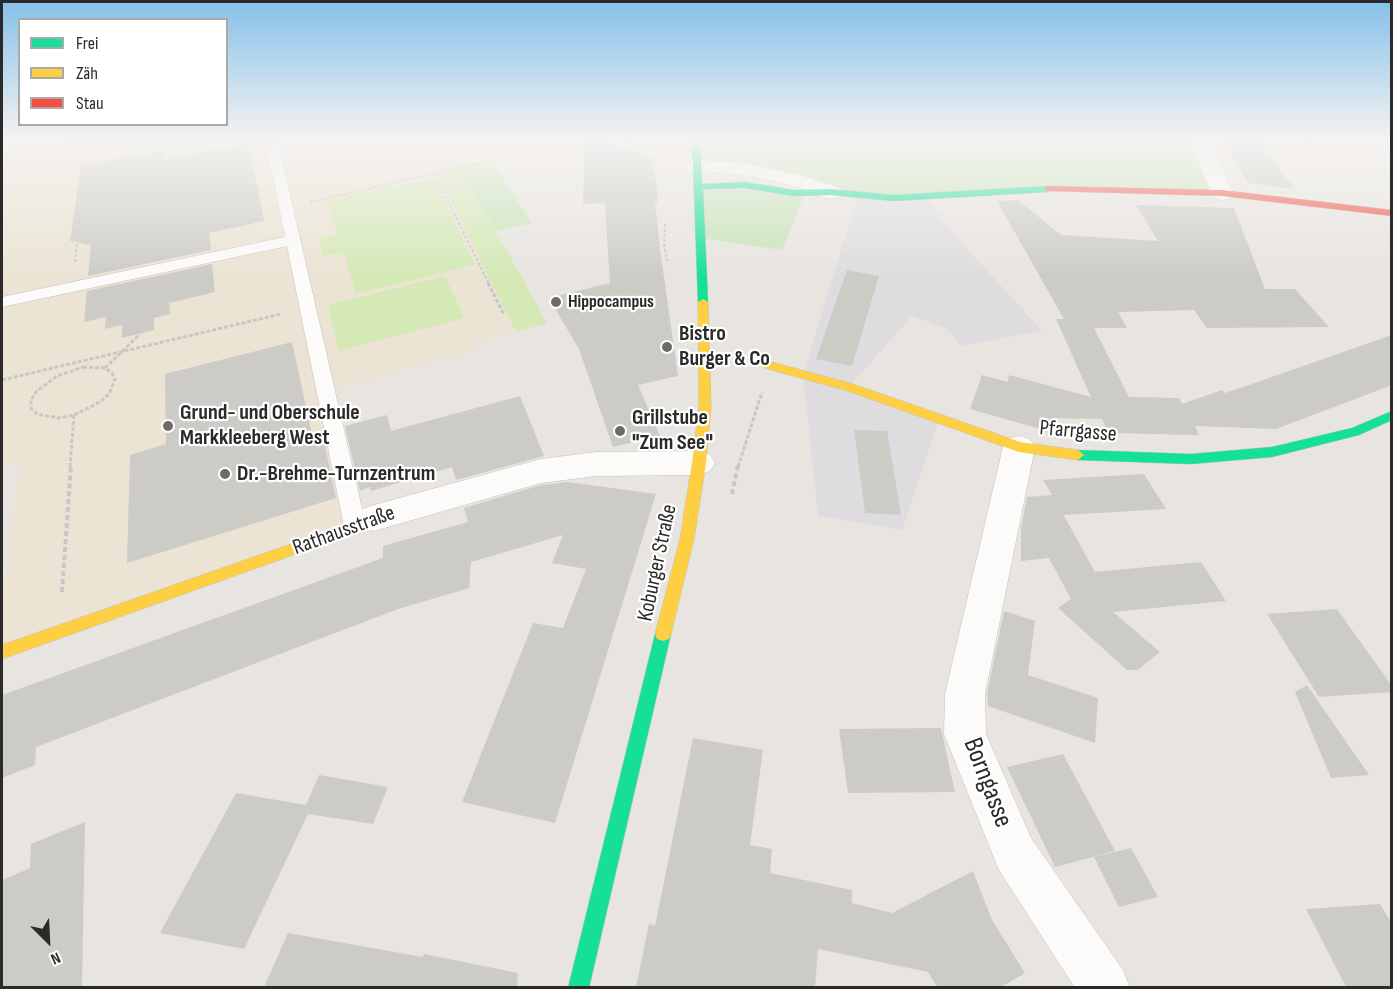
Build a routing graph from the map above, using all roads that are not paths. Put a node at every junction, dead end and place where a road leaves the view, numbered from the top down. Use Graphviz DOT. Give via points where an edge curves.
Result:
graph roads {
  1 [pos="281,184"];
  2 [pos="697,184"];
  3 [pos="809,184"];
  4 [pos="1218,184"];
  5 [pos="830,192"];
  6 [pos="1222,193"];
  7 [pos="1392,213"];
  8 [pos="293,240"];
  9 [pos="2,302"];
  10 [pos="768,365"];
  11 [pos="1392,415"];
  12 [pos="1019,447"];
  13 [pos="699,463"];
  14 [pos="364,522"];
  15 [pos="2,652"];
  16 [pos="579,987"];
  17 [pos="1104,987"];
  1 -- 8 [label="lane"];
  2 -- 13 [label="street, Koburger Straße" via="705,353"];
  3 -- 5 [label="street"];
  4 -- 6 [label="street"];
  5 -- 6 [label="street" via="894,198 1057,188"];
  6 -- 7 [label="street"];
  8 -- 9 [label="lane"];
  8 -- 14 [label="lane"];
  10 -- 12 [label="street, Pfarrgasse" via="849,387"];
  11 -- 12 [label="street, Pfarrgasse" via="1355,432 1272,452 1191,459 1086,456"];
  12 -- 17 [label="street, Borngasse" via="965,694 965,734 1016,854"];
  13 -- 14 [label="street, Rathausstraße" via="596,464 541,471"];
  13 -- 16 [label="street, Koburger Straße" via="687,539"];
  14 -- 15 [label="street, Rathausstraße"];
}
